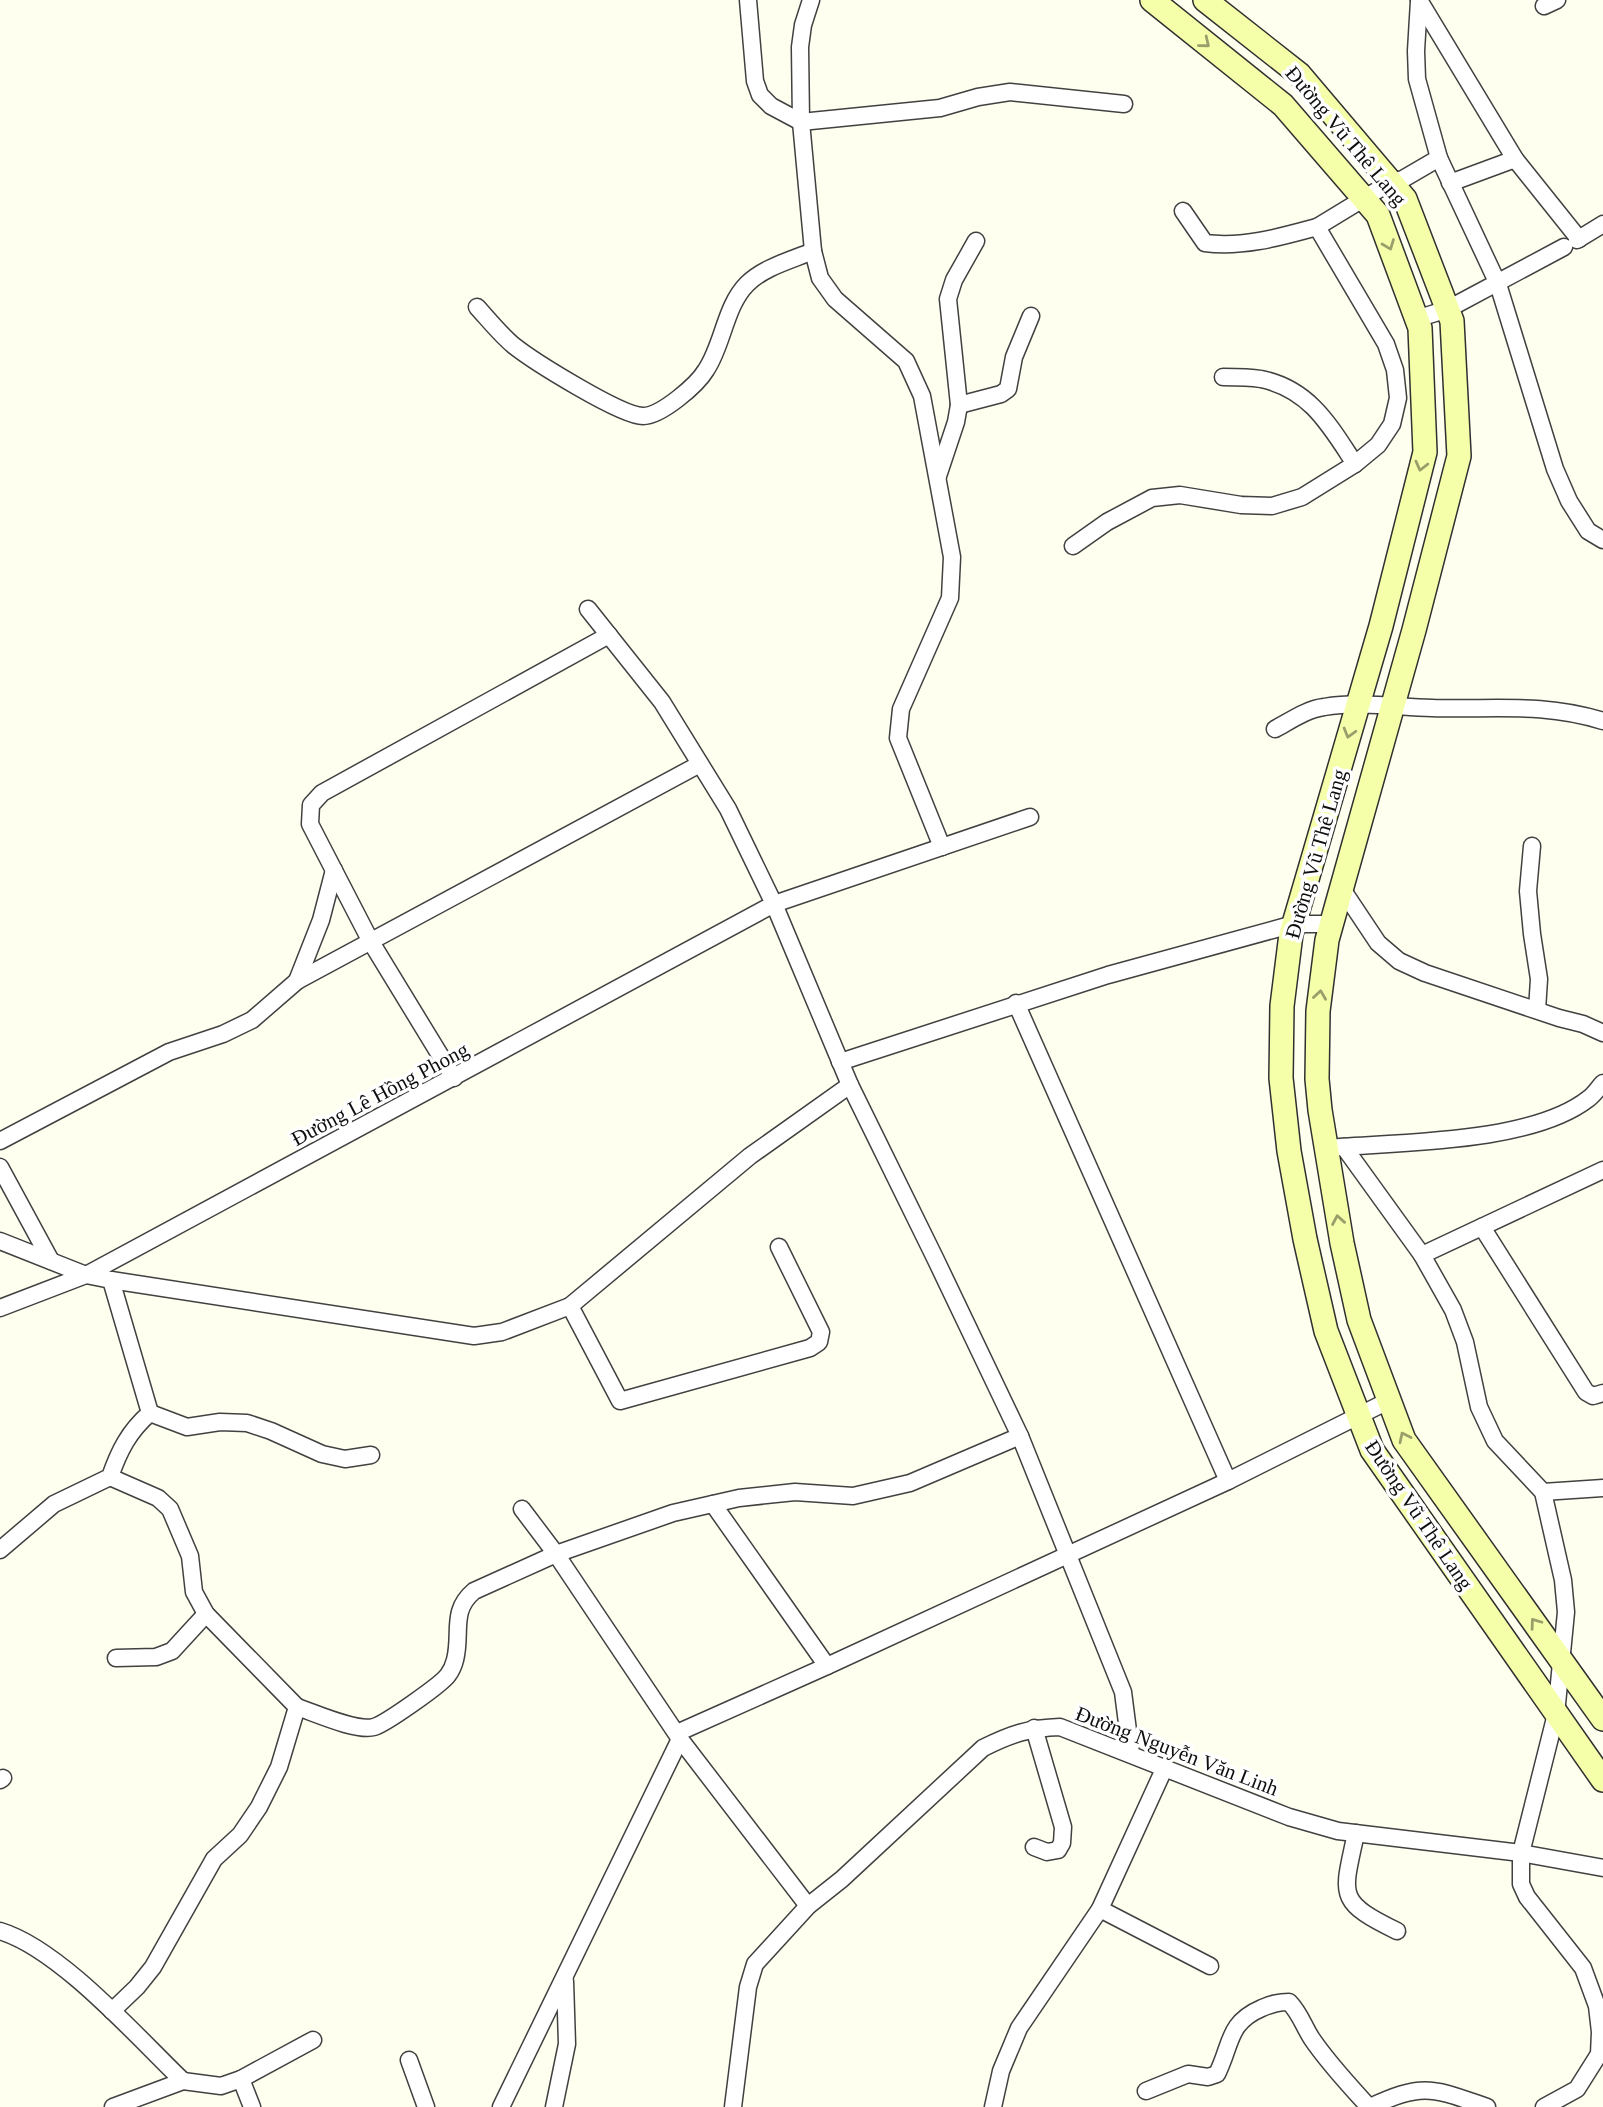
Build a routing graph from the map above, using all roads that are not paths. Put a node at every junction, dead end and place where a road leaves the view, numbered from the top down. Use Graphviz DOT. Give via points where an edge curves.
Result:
graph roads {
  1 [pos="748,0"];
  2 [pos="811,0"];
  3 [pos="1152,0"];
  4 [pos="1205,0"];
  5 [pos="1419,1"];
  6 [pos="1124,104"];
  7 [pos="801,121"];
  8 [pos="1439,159"];
  9 [pos="1516,159"];
  10 [pos="1391,183"];
  11 [pos="1450,183"];
  12 [pos="1365,200"];
  13 [pos="1183,211"];
  14 [pos="1603,224"];
  15 [pos="1317,228"];
  16 [pos="976,240"];
  17 [pos="1573,242"];
  18 [pos="813,251"];
  19 [pos="1498,284"];
  20 [pos="477,307"];
  21 [pos="1448,309"];
  22 [pos="1031,316"];
  23 [pos="1416,319"];
  24 [pos="1223,377"];
  25 [pos="959,405"];
  26 [pos="1354,464"];
  27 [pos="937,477"];
  28 [pos="1405,530"];
  29 [pos="1438,540"];
  30 [pos="1603,540"];
  31 [pos="1073,546"];
  32 [pos="588,609"];
  33 [pos="610,635"];
  34 [pos="1358,703"];
  35 [pos="1393,705"];
  36 [pos="1603,721"];
  37 [pos="1275,729"];
  38 [pos="700,764"];
  39 [pos="1030,817"];
  40 [pos="1532,846"];
  41 [pos="942,847"];
  42 [pos="334,870"];
  43 [pos="1342,889"];
  44 [pos="774,904"];
  45 [pos="1294,924"];
  46 [pos="1332,924"];
  47 [pos="371,942"];
  48 [pos="297,981"];
  49 [pos="1016,1003"];
  50 [pos="1536,1010"];
  51 [pos="1603,1033"];
  52 [pos="840,1062"];
  53 [pos="454,1078"];
  54 [pos="1603,1083"];
  55 [pos="849,1085"];
  56 [pos="0,1141"];
  57 [pos="1335,1147"];
  58 [pos="0,1167"];
  59 [pos="1603,1170"];
  60 [pos="1482,1227"];
  61 [pos="0,1241"];
  62 [pos="779,1247"];
  63 [pos="1422,1255"];
  64 [pos="51,1261"];
  65 [pos="86,1275"];
  66 [pos="111,1280"];
  67 [pos="570,1306"];
  68 [pos="0,1308"];
  69 [pos="1603,1393"];
  70 [pos="1390,1400"];
  71 [pos="150,1413"];
  72 [pos="1357,1415"];
  73 [pos="1020,1436"];
  74 [pos="371,1455"];
  75 [pos="110,1477"];
  76 [pos="1228,1481"];
  77 [pos="1603,1488"];
  78 [pos="1542,1492"];
  79 [pos="713,1504"];
  80 [pos="522,1509"];
  81 [pos="0,1550"];
  82 [pos="556,1554"];
  83 [pos="1068,1556"];
  84 [pos="206,1614"];
  85 [pos="116,1658"];
  86 [pos="1562,1661"];
  87 [pos="827,1667"];
  88 [pos="297,1707"];
  89 [pos="1556,1714"];
  90 [pos="1603,1718"];
  91 [pos="1034,1728"];
  92 [pos="679,1736"];
  93 [pos="1131,1754"];
  94 [pos="1165,1767"];
  95 [pos="1603,1780"];
  96 [pos="1356,1833"];
  97 [pos="1034,1847"];
  98 [pos="1521,1853"];
  99 [pos="1603,1868"];
  100 [pos="808,1906"];
  101 [pos="1100,1909"];
  102 [pos="0,1930"];
  103 [pos="1397,1931"];
  104 [pos="1210,1966"];
  105 [pos="565,1976"];
  106 [pos="112,2011"];
  107 [pos="313,2040"];
  108 [pos="409,2060"];
  109 [pos="241,2079"];
  110 [pos="183,2081"];
  111 [pos="1146,2091"];
  112 [pos="113,2107"];
  113 [pos="252,2107"];
  114 [pos="426,2107"];
  115 [pos="501,2107"];
  116 [pos="554,2107"];
  117 [pos="733,2107"];
  118 [pos="993,2107"];
  119 [pos="1370,2107"];
  120 [pos="1487,2107"];
  121 [pos="1544,2107"];
  1 -- 7 [label="street" via="760,95"];
  2 -- 7 [label="street" via="800,47"];
  3 -- 12 [label="street, Đường Vũ Thê Lang, one-way" via="1283,105"];
  4 -- 10 [label="street, Đường Vũ Thê Lang" via="1299,74"];
  5 -- 8 [label="street" via="1417,79"];
  5 -- 9 [label="street"];
  6 -- 7 [label="street" via="1010,92 940,108"];
  7 -- 18 [label="street"];
  8 -- 10 [label="street"];
  8 -- 11 [label="street"];
  9 -- 11 [label="street"];
  9 -- 17 [label="street"];
  10 -- 12 [label="street"];
  10 -- 21 [label="street, Đường Vũ Thê Lang" via="1405,198"];
  11 -- 19 [label="street"];
  12 -- 15 [label="street"];
  12 -- 23 [label="street, Đường Vũ Thê Lang, one-way" via="1377,215"];
  13 -- 15 [label="street" via="1205,243 1220,245"];
  14 -- 17 [label="street"];
  15 -- 26 [label="street" via="1386,344 1395,370 1398,398 1392,424 1378,445"];
  16 -- 25 [label="street" via="948,299"];
  17 -- 19 [label="street"];
  18 -- 20 [label="street" via="761,273 745,286 707,370 692,388 658,412 644,416 626,412 538,363 510,343"];
  18 -- 27 [label="street" via="820,278 835,299 906,362 922,396"];
  19 -- 21 [label="street"];
  19 -- 30 [label="street" via="1555,469 1588,531"];
  21 -- 23 [label="street"];
  21 -- 29 [label="street, Đường Vũ Thê Lang" via="1459,456"];
  22 -- 25 [label="street" via="1007,389"];
  23 -- 28 [label="street, Đường Vũ Thê Lang, one-way" via="1425,452"];
  24 -- 26 [label="street" via="1261,379 1310,402"];
  25 -- 27 [label="street"];
  26 -- 31 [label="street" via="1302,497 1272,506 1180,495 1153,498"];
  27 -- 41 [label="street" via="952,557 950,598 901,709 898,738"];
  28 -- 29 [label="street"];
  28 -- 34 [label="street, Đường Vũ Thê Lang"];
  29 -- 35 [label="street, Đường Vũ Thê Lang"];
  32 -- 33 [label="street"];
  33 -- 38 [label="street" via="662,702"];
  33 -- 42 [label="street" via="322,793 311,805 310,824"];
  34 -- 35 [label="street"];
  34 -- 37 [label="street" via="1321,707"];
  34 -- 45 [label="street, Đường Vũ Thê Lang, one-way"];
  35 -- 36 [label="street" via="1514,706"];
  35 -- 43 [label="street, Đường Vũ Thê Lang"];
  38 -- 44 [label="street"];
  38 -- 47 [label="street"];
  39 -- 41 [label="street, Đường Lê Hồng Phong"];
  40 -- 50 [label="street" via="1528,891 1539,979"];
  41 -- 44 [label="street, Đường Lê Hồng Phong"];
  42 -- 47 [label="street"];
  42 -- 48 [label="street"];
  43 -- 46 [label="street, Đường Vũ Thê Lang"];
  43 -- 50 [label="street" via="1378,943 1399,961"];
  44 -- 52 [label="street"];
  44 -- 53 [label="street, Đường Lê Hồng Phong"];
  45 -- 46 [label="street"];
  45 -- 49 [label="street"];
  45 -- 72 [label="street, Đường Vũ Thê Lang" via="1282,1018 1281,1078 1289,1151 1326,1331"];
  57 -- 46 [label="street, Đường Vũ Thê Lang, one-way" via="1317,1079 1318,1011"];
  47 -- 48 [label="street"];
  47 -- 53 [label="street"];
  48 -- 56 [label="street" via="252,1020 169,1052"];
  49 -- 52 [label="street"];
  49 -- 76 [label="street"];
  50 -- 51 [label="street"];
  52 -- 55 [label="street"];
  53 -- 65 [label="street, Đường Lê Hồng Phong"];
  54 -- 57 [label="street" via="1563,1114 1530,1125 1493,1133"];
  55 -- 67 [label="street" via="750,1156"];
  55 -- 73 [label="street"];
  57 -- 63 [label="street"];
  70 -- 57 [label="street, Đường Vũ Thê Lang, one-way" via="1359,1320 1342,1243"];
  58 -- 64 [label="street"];
  59 -- 60 [label="street"];
  60 -- 63 [label="street"];
  60 -- 69 [label="street" via="1586,1392 1594,1396"];
  61 -- 64 [label="street"];
  62 -- 67 [label="street" via="821,1332 819,1342 810,1348 620,1401"];
  63 -- 78 [label="street" via="1453,1310 1479,1407 1495,1441"];
  64 -- 65 [label="street"];
  65 -- 66 [label="street"];
  65 -- 68 [label="street, Đường Lê Hồng Phong"];
  66 -- 67 [label="street" via="474,1336 502,1332"];
  66 -- 71 [label="street"];
  70 -- 72 [label="street"];
  86 -- 70 [label="street, Đường Vũ Thê Lang, one-way" via="1404,1440"];
  71 -- 74 [label="street" via="187,1427 247,1423 345,1459"];
  71 -- 75 [label="street" via="134,1426"];
  72 -- 76 [label="street"];
  72 -- 89 [label="street, Đường Vũ Thê Lang" via="1372,1450"];
  73 -- 79 [label="street" via="910,1483 853,1496 795,1492"];
  73 -- 83 [label="street"];
  75 -- 81 [label="street" via="54,1504"];
  75 -- 84 [label="street" via="158,1498 170,1509 190,1556 194,1592"];
  76 -- 83 [label="street"];
  77 -- 78 [label="street"];
  78 -- 86 [label="street" via="1563,1580"];
  79 -- 82 [label="street" via="673,1513"];
  79 -- 87 [label="street"];
  80 -- 82 [label="street"];
  82 -- 88 [label="street" via="463,1600 449,1674 374,1727 359,1727"];
  82 -- 92 [label="street"];
  83 -- 87 [label="street"];
  83 -- 93 [label="street" via="1124,1692"];
  84 -- 85 [label="street" via="172,1651 156,1657"];
  84 -- 88 [label="street"];
  86 -- 89 [label="street"];
  86 -- 90 [label="street, Đường Vũ Thê Lang"];
  87 -- 92 [label="street"];
  88 -- 106 [label="street" via="279,1768 259,1807 240,1835 214,1859 153,1967"];
  89 -- 95 [label="street, Đường Vũ Thê Lang"];
  89 -- 98 [label="street"];
  91 -- 93 [label="street, Đường Nguyễn Văn Linh" via="1060,1727"];
  91 -- 97 [label="street" via="1063,1827 1058,1850"];
  91 -- 100 [label="street, Đường Nguyễn Văn Linh" via="984,1748"];
  92 -- 100 [label="street"];
  92 -- 105 [label="street"];
  93 -- 94 [label="street, Đường Nguyễn Văn Linh"];
  94 -- 96 [label="street, Đường Nguyễn Văn Linh" via="1289,1817"];
  94 -- 101 [label="street"];
  96 -- 98 [label="street, Đường Nguyễn Văn Linh"];
  96 -- 103 [label="street" via="1346,1880 1350,1901 1365,1915"];
  98 -- 99 [label="street, Đường Nguyễn Văn Linh"];
  98 -- 121 [label="street" via="1521,1884 1583,1968 1597,2006 1600,2032 1599,2054 1577,2089"];
  100 -- 117 [label="street, Đường Nguyễn Văn Linh" via="755,1964"];
  101 -- 104 [label="street"];
  101 -- 118 [label="street" via="1019,2028 1001,2071"];
  102 -- 106 [label="street" via="35,1947"];
  105 -- 115 [label="street"];
  105 -- 116 [label="street" via="567,2045"];
  106 -- 110 [label="street"];
  107 -- 109 [label="street"];
  108 -- 114 [label="street"];
  109 -- 110 [label="street" via="221,2086"];
  109 -- 113 [label="street"];
  110 -- 112 [label="street"];
  111 -- 119 [label="street" via="1188,2074 1217,2074 1238,2022 1277,2002 1289,2002 1338,2074"];
  119 -- 120 [label="street" via="1403,2092 1436,2089"];
}
